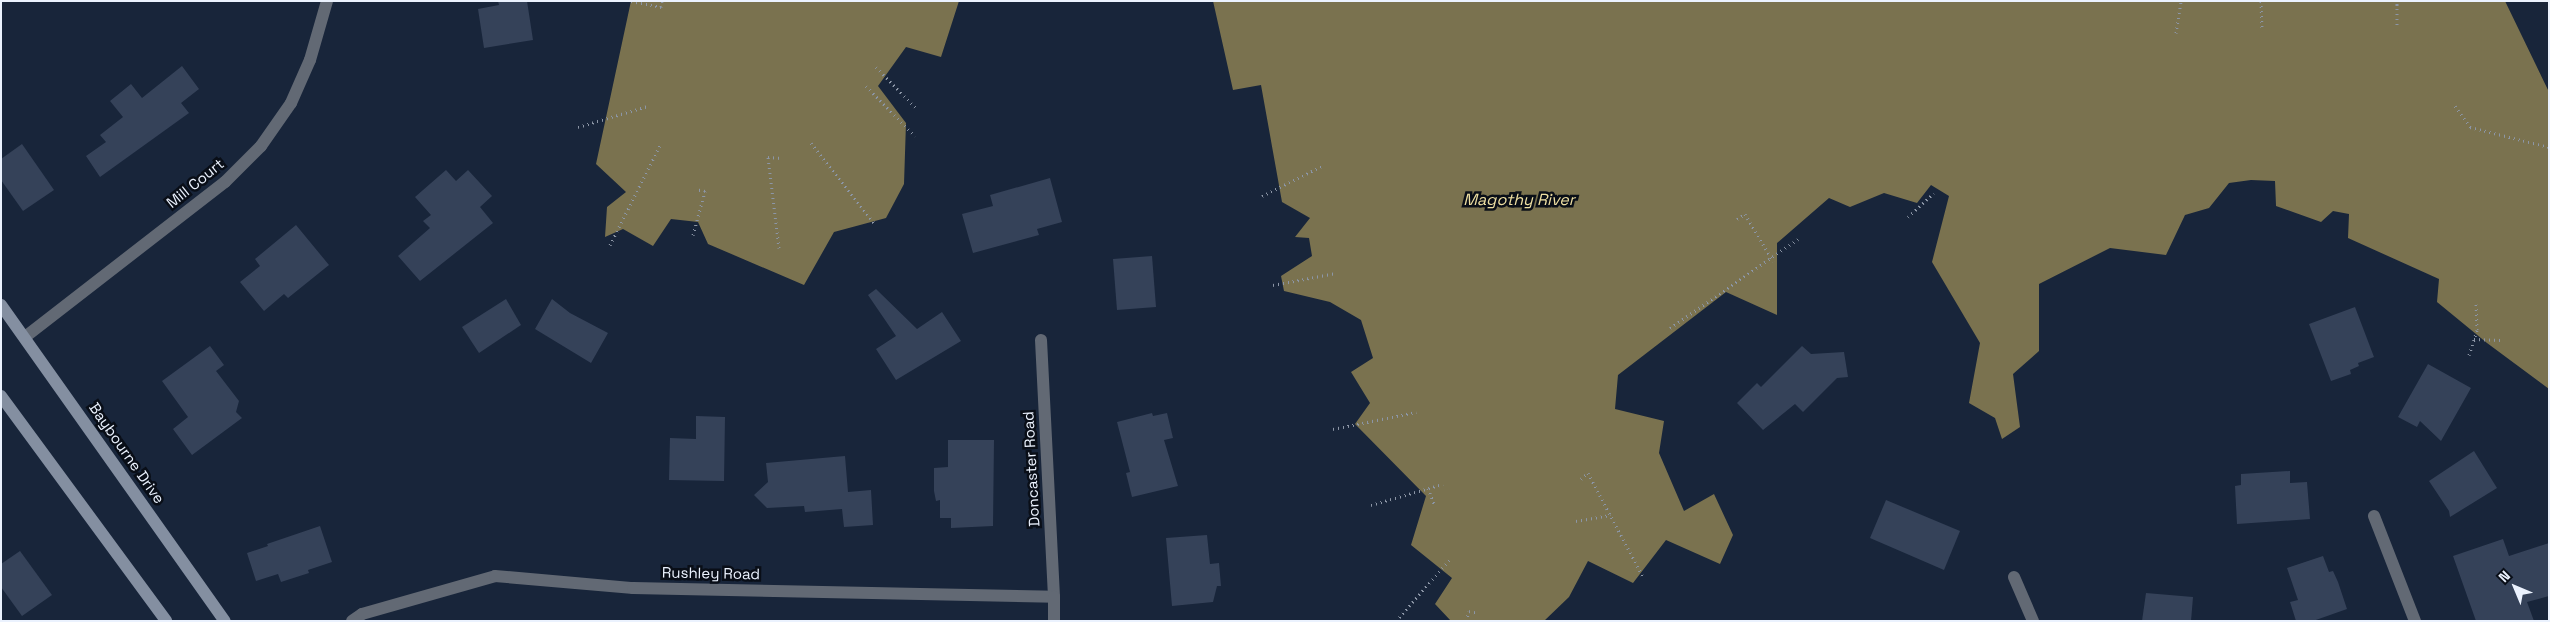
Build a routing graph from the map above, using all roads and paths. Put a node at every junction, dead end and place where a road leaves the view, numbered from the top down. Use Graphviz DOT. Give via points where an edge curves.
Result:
graph roads {
  1 [pos="631,1"];
  2 [pos="662,1"];
  3 [pos="2181,1"];
  4 [pos="2261,1"];
  5 [pos="2397,1"];
  6 [pos="327,5"];
  7 [pos="2397,25"];
  8 [pos="2262,28"];
  9 [pos="2176,33"];
  10 [pos="876,67"];
  11 [pos="866,86"];
  12 [pos="648,106"];
  13 [pos="2455,106"];
  14 [pos="916,108"];
  15 [pos="578,127"];
  16 [pos="915,136"];
  17 [pos="811,143"];
  18 [pos="660,145"];
  19 [pos="2549,148"];
  20 [pos="782,158"];
  21 [pos="1322,166"];
  22 [pos="695,189"];
  23 [pos="1934,193"];
  24 [pos="1262,196"];
  25 [pos="1908,217"];
  26 [pos="1738,219"];
  27 [pos="875,224"];
  28 [pos="693,235"];
  29 [pos="1798,238"];
  30 [pos="610,245"];
  31 [pos="779,248"];
  32 [pos="1774,261"];
  33 [pos="1336,272"];
  34 [pos="1273,285"];
  35 [pos="2476,304"];
  36 [pos="1,305"];
  37 [pos="1670,328"];
  38 [pos="25,337"];
  39 [pos="2474,339"];
  40 [pos="1041,340"];
  41 [pos="2501,340"];
  42 [pos="2469,355"];
  43 [pos="1,396"];
  44 [pos="1416,412"];
  45 [pos="1333,429"];
  46 [pos="1581,479"];
  47 [pos="1443,484"];
  48 [pos="1428,488"];
  49 [pos="1434,504"];
  50 [pos="1371,505"];
  51 [pos="1610,515"];
  52 [pos="2374,516"];
  53 [pos="1576,521"];
  54 [pos="1451,558"];
  55 [pos="1643,577"];
  56 [pos="2014,578"];
  57 [pos="1054,597"];
  58 [pos="1478,613"];
  59 [pos="166,621"];
  60 [pos="225,621"];
  61 [pos="352,621"];
  62 [pos="1054,621"];
  63 [pos="1396,621"];
  64 [pos="1466,621"];
  65 [pos="2033,621"];
  66 [pos="2415,621"];
  1 -- 2 [label="path" via="661,6"];
  3 -- 9 [label="path"];
  4 -- 8 [label="path"];
  5 -- 7 [label="path"];
  6 -- 38 [label="street, Mill Court" via="310,60 291,103 261,146 225,182"];
  10 -- 14 [label="path"];
  11 -- 16 [label="path"];
  12 -- 15 [label="path"];
  13 -- 19 [label="path" via="2470,127"];
  17 -- 27 [label="path"];
  18 -- 30 [label="path"];
  20 -- 31 [label="path" via="768,157"];
  21 -- 24 [label="path"];
  22 -- 28 [label="path" via="705,192"];
  23 -- 25 [label="path"];
  26 -- 32 [label="path" via="1745,214"];
  29 -- 37 [label="path"];
  33 -- 34 [label="path"];
  35 -- 39 [label="path"];
  36 -- 38 [label="street, Baybourne Drive"];
  38 -- 60 [label="street, Baybourne Drive"];
  39 -- 41 [label="path"];
  39 -- 42 [label="path"];
  40 -- 57 [label="street, Doncaster Road"];
  43 -- 59 [label="street"];
  44 -- 45 [label="path"];
  46 -- 51 [label="path" via="1588,473"];
  47 -- 48 [label="path"];
  48 -- 49 [label="path"];
  48 -- 50 [label="path"];
  51 -- 53 [label="path"];
  51 -- 55 [label="path"];
  52 -- 66 [label="street"];
  54 -- 63 [label="path"];
  56 -- 65 [label="street"];
  57 -- 61 [label="street, Rushley Road" via="634,588 495,576 362,614"];
  57 -- 62 [label="street"];
  58 -- 64 [label="path" via="1470,610"];
}
